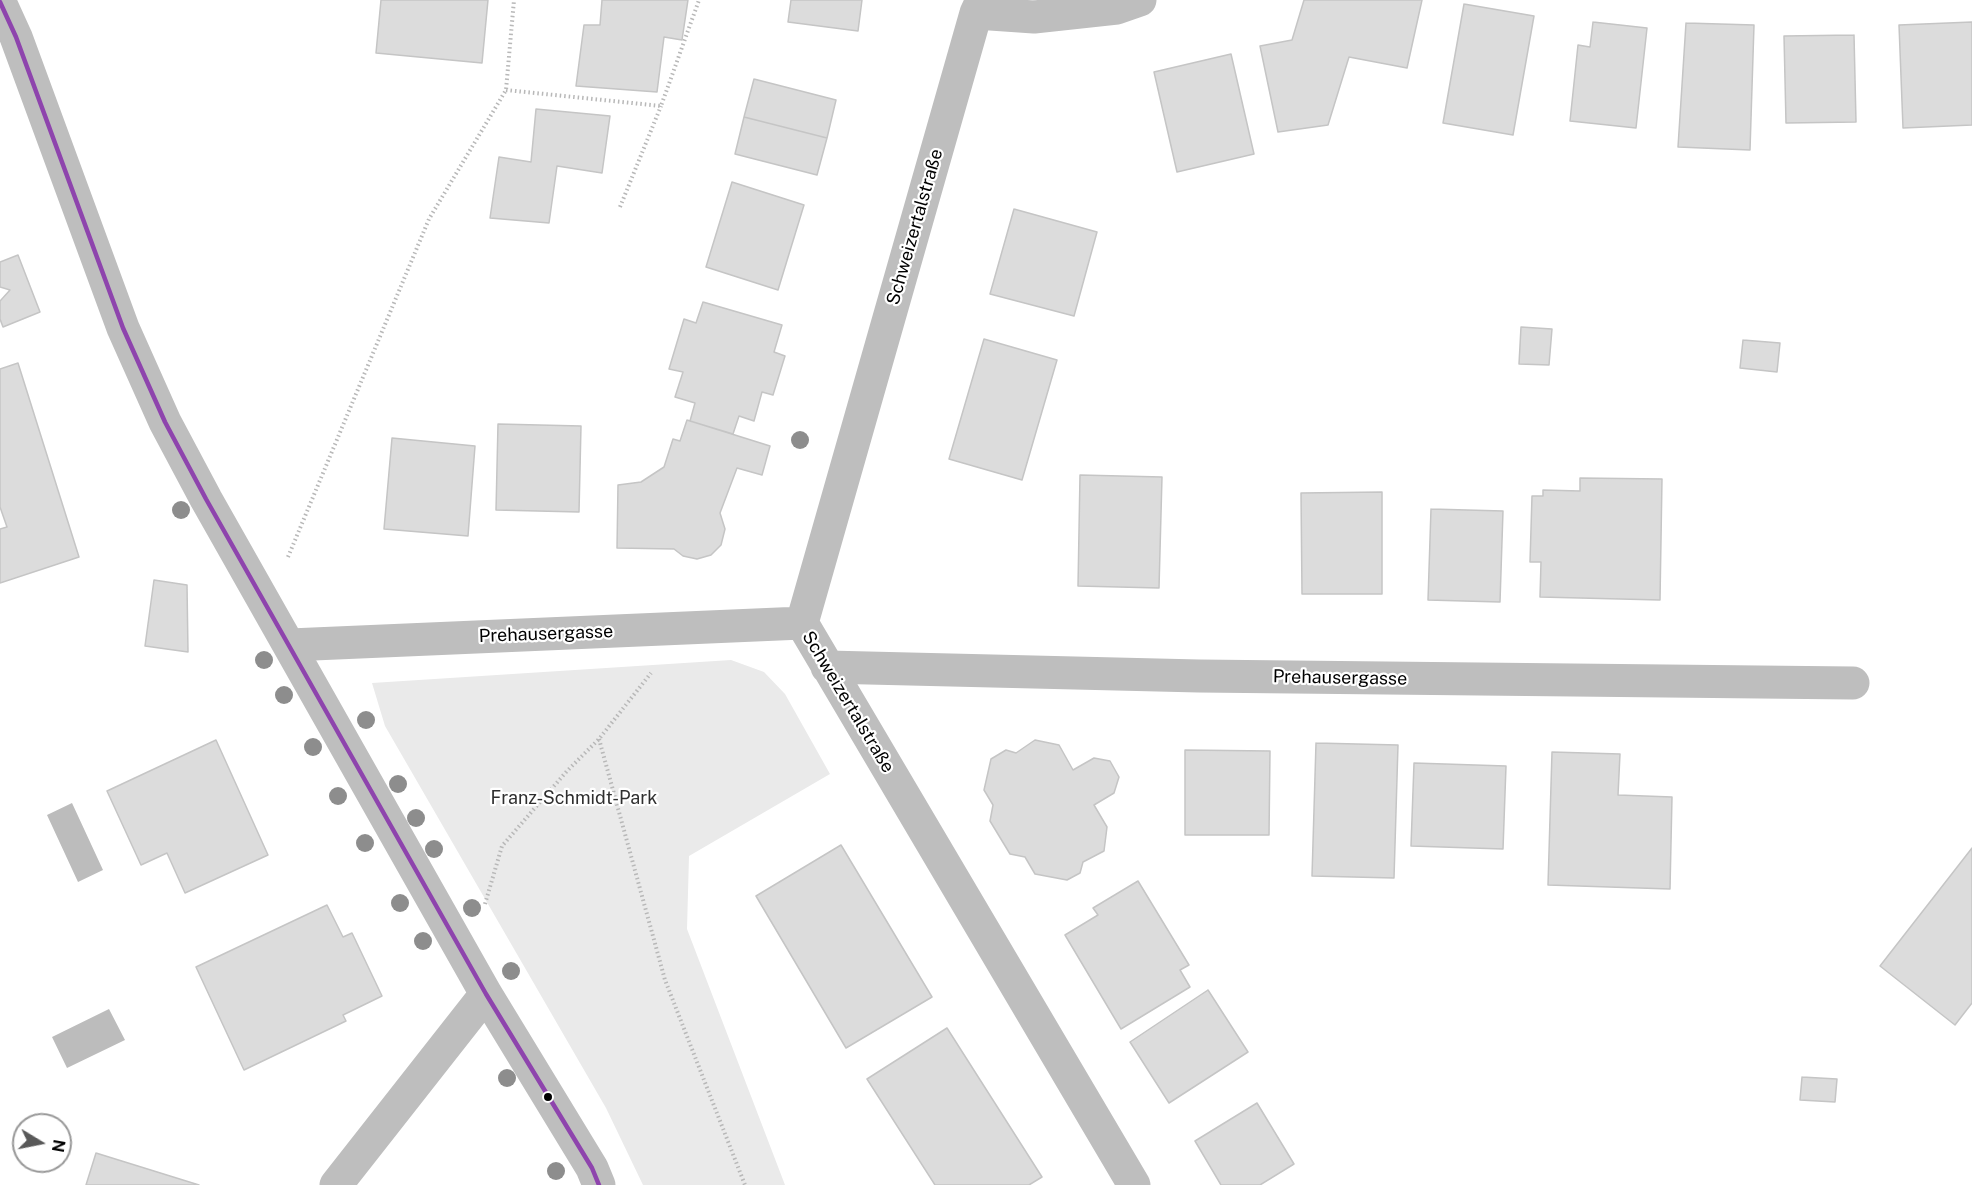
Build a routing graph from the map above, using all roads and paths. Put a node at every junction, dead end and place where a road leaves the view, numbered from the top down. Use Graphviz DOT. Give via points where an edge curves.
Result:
graph roads {
  1 [pos="514,0"];
  2 [pos="699,0"];
  3 [pos="1140,0"];
  4 [pos="0,2"];
  5 [pos="979,7"];
  6 [pos="506,90"];
  7 [pos="661,106"];
  8 [pos="620,207"];
  9 [pos="267,604"];
  10 [pos="802,623"];
  11 [pos="696,628"];
  12 [pos="290,645"];
  13 [pos="827,667"];
  14 [pos="1853,682"];
  15 [pos="599,739"];
  16 [pos="471,965"];
  17 [pos="486,994"];
  18 [pos="336,1185"];
  19 [pos="599,1185"];
  20 [pos="745,1185"];
  21 [pos="1134,1185"];
  1 -- 6 [label="path"];
  2 -- 7 [label="path"];
  3 -- 5 [label="street" via="1117,8 1034,16"];
  4 -- 9 [label="street" via="123,328 165,422"];
  5 -- 10 [label="street, Schweizertalstraße"];
  6 -- 7 [label="path"];
  6 -- 9 [label="path" via="429,219"];
  7 -- 8 [label="path"];
  9 -- 12 [label="street"];
  10 -- 11 [label="street, Prehausergasse"];
  10 -- 13 [label="street, Schweizertalstraße"];
  11 -- 12 [label="street, Prehausergasse"];
  11 -- 15 [label="path" via="662,659"];
  12 -- 16 [label="street"];
  13 -- 14 [label="street, Prehausergasse" via="1199,676"];
  13 -- 21 [label="street, Schweizertalstraße"];
  15 -- 16 [label="path" via="502,846"];
  15 -- 20 [label="path" via="664,980"];
  16 -- 17 [label="street"];
  17 -- 18 [label="street"];
  17 -- 19 [label="street"];
}
